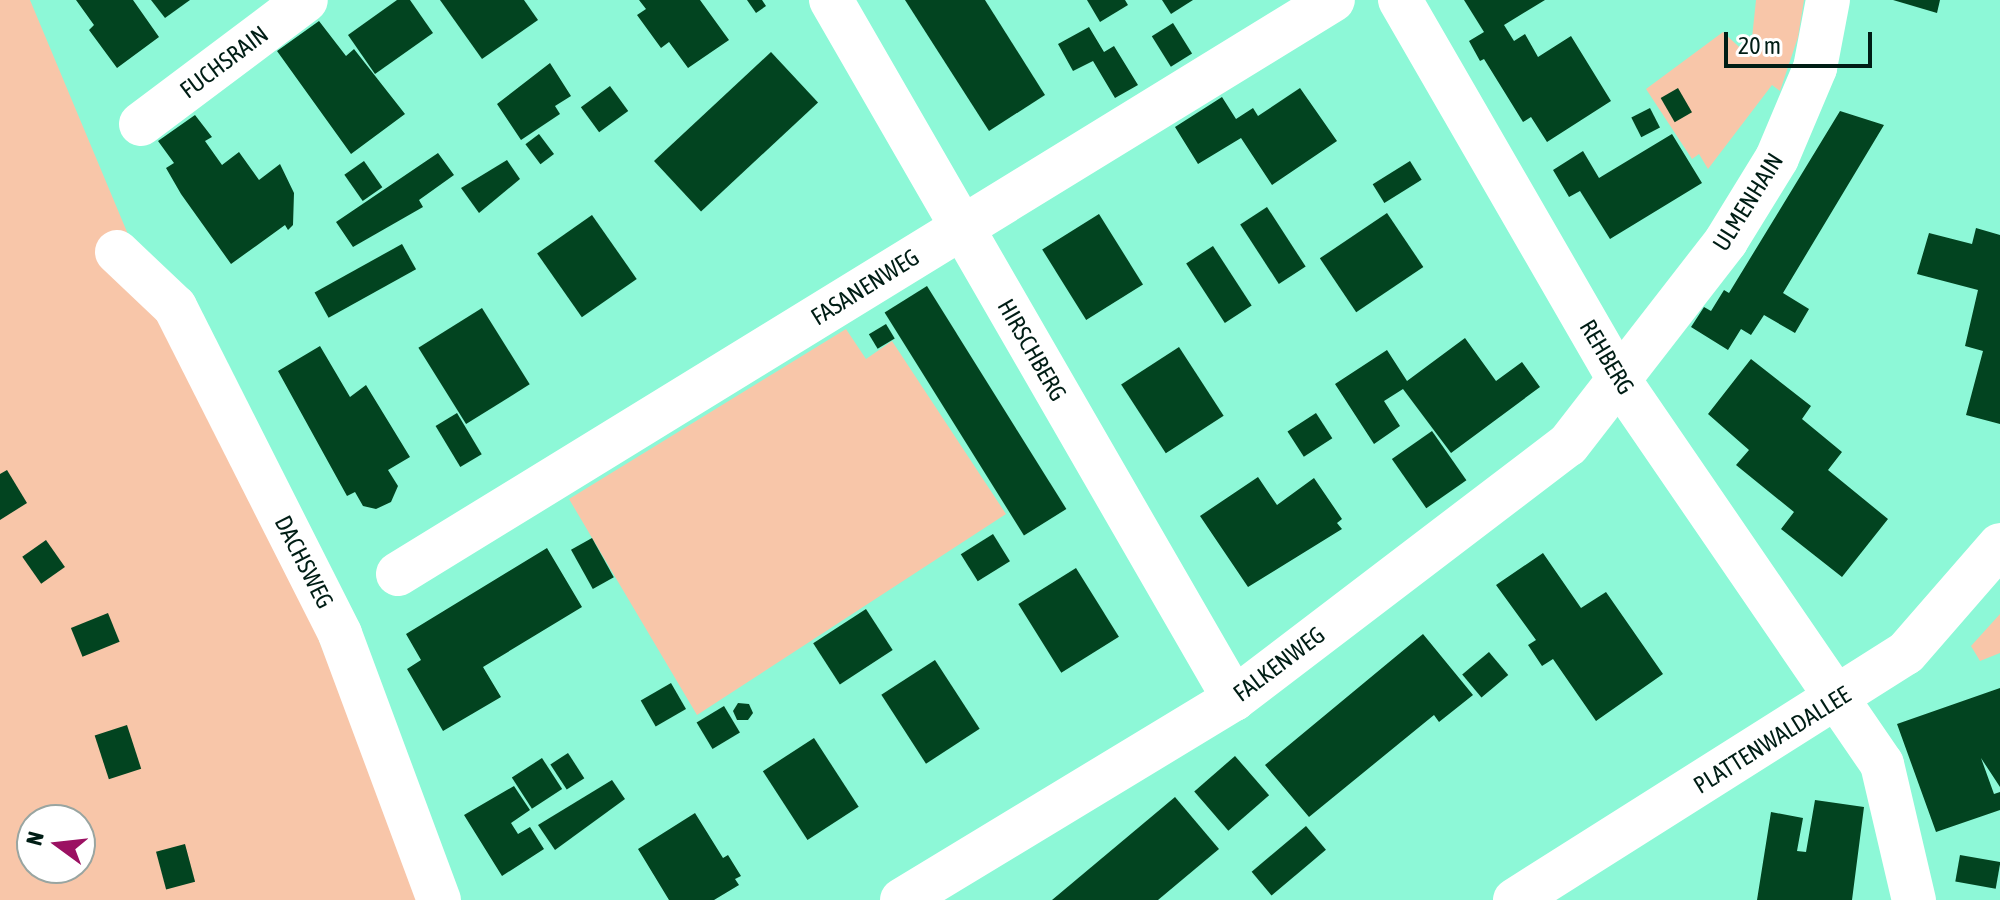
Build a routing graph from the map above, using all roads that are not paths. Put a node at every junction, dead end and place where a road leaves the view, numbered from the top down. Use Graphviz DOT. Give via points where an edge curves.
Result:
graph roads {
  1 [pos="306,0"];
  2 [pos="831,0"];
  3 [pos="1333,0"];
  4 [pos="1400,0"];
  5 [pos="1828,0"];
  6 [pos="141,124"];
  7 [pos="961,228"];
  8 [pos="117,252"];
  9 [pos="1619,380"];
  10 [pos="2000,545"];
  11 [pos="398,574"];
  12 [pos="1234,699"];
  13 [pos="1836,701"];
  14 [pos="439,900"];
  15 [pos="902,900"];
  16 [pos="1515,900"];
  17 [pos="1914,900"];
  1 -- 6 [label="street, FUCHSRAIN"];
  2 -- 7 [label="street, HIRSCHBERG"];
  3 -- 7 [label="street, FASANENWEG"];
  4 -- 9 [label="street, REHBERG"];
  5 -- 9 [label="street, ULMENHAIN" via="1815,68 1777,158 1726,241"];
  7 -- 11 [label="street, FASANENWEG"];
  7 -- 12 [label="street, HIRSCHBERG"];
  8 -- 14 [label="street, DACHSWEG" via="175,307 340,634"];
  9 -- 12 [label="street, FALKENWEG" via="1568,445"];
  9 -- 13 [label="street, REHBERG"];
  10 -- 13 [label="street, PLATTENWALDALLEE" via="1906,653"];
  12 -- 15 [label="street, FALKENWEG"];
  13 -- 16 [label="street, PLATTENWALDALLEE"];
  13 -- 17 [label="street, REHBERG" via="1882,764"];
}
